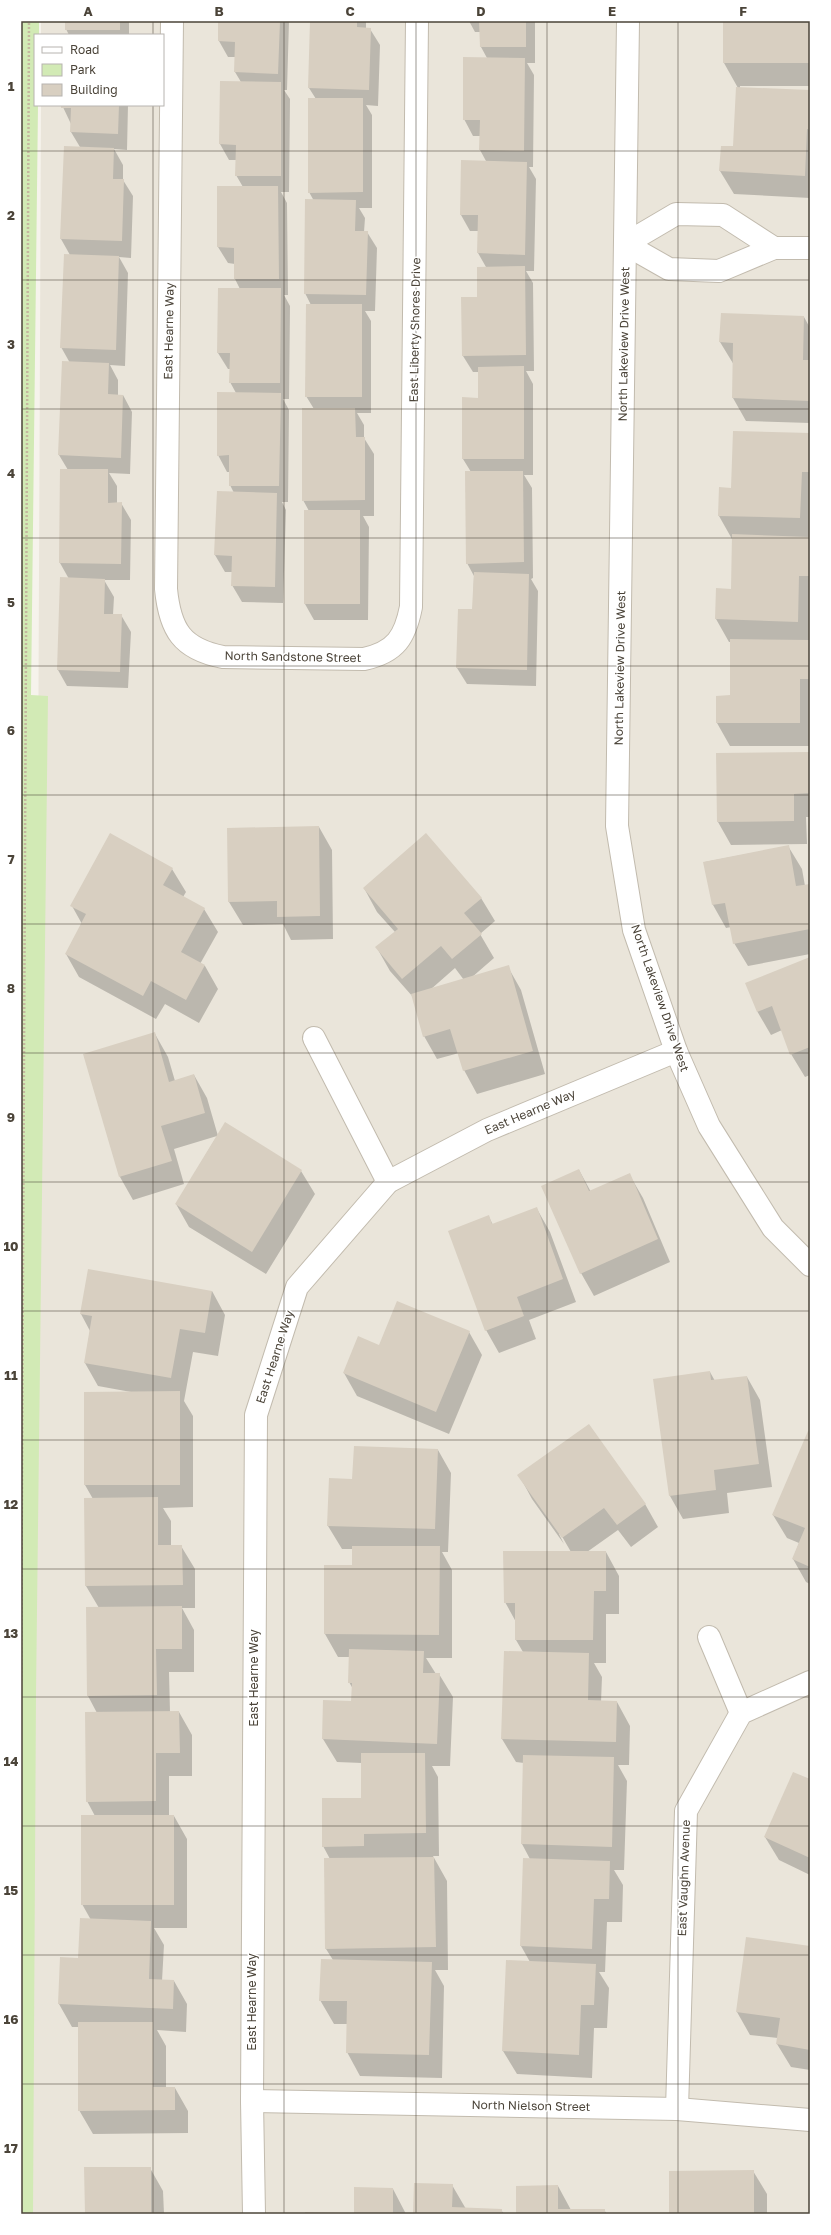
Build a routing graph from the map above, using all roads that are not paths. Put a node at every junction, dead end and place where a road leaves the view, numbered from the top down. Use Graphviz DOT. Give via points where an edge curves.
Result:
graph roads {
  1 [pos="172,21"];
  2 [pos="417,21"];
  3 [pos="628,21"];
  4 [pos="625,244"];
  5 [pos="774,248"];
  6 [pos="810,248"];
  7 [pos="402,636"];
  8 [pos="181,637"];
  9 [pos="314,1038"];
  10 [pos="676,1051"];
  11 [pos="388,1182"];
  12 [pos="810,1265"];
  13 [pos="709,1637"];
  14 [pos="810,1682"];
  15 [pos="741,1713"];
  16 [pos="252,2101"];
  17 [pos="677,2109"];
  18 [pos="810,2120"];
  19 [pos="254,2214"];
  1 -- 8 [label="street, East Hearne Way" via="166,589 172,623"];
  2 -- 7 [label="street, East Liberty Shores Drive" via="412,592 408,624"];
  3 -- 4 [label="street, North Lakeview Drive West"];
  4 -- 5 [label="street" via="669,269 719,271"];
  4 -- 5 [label="street" via="676,214 724,215"];
  4 -- 10 [label="street, North Lakeview Drive West" via="617,826 634,930"];
  5 -- 6 [label="street"];
  7 -- 8 [label="street, North Sandstone Street" via="393,647 379,656 364,659 223,657 193,647"];
  9 -- 11 [label="street"];
  10 -- 11 [label="street, East Hearne Way" via="487,1130"];
  10 -- 12 [label="street, North Lakeview Drive West" via="710,1126 773,1228"];
  11 -- 16 [label="street, East Hearne Way" via="297,1287 256,1415"];
  13 -- 15 [label="street"];
  14 -- 15 [label="street"];
  15 -- 17 [label="street, East Vaughn Avenue" via="686,1811"];
  16 -- 17 [label="street, North Nielson Street"];
  16 -- 19 [label="street, East Hearne Way"];
  17 -- 18 [label="street, North Nielson Street"];
}
